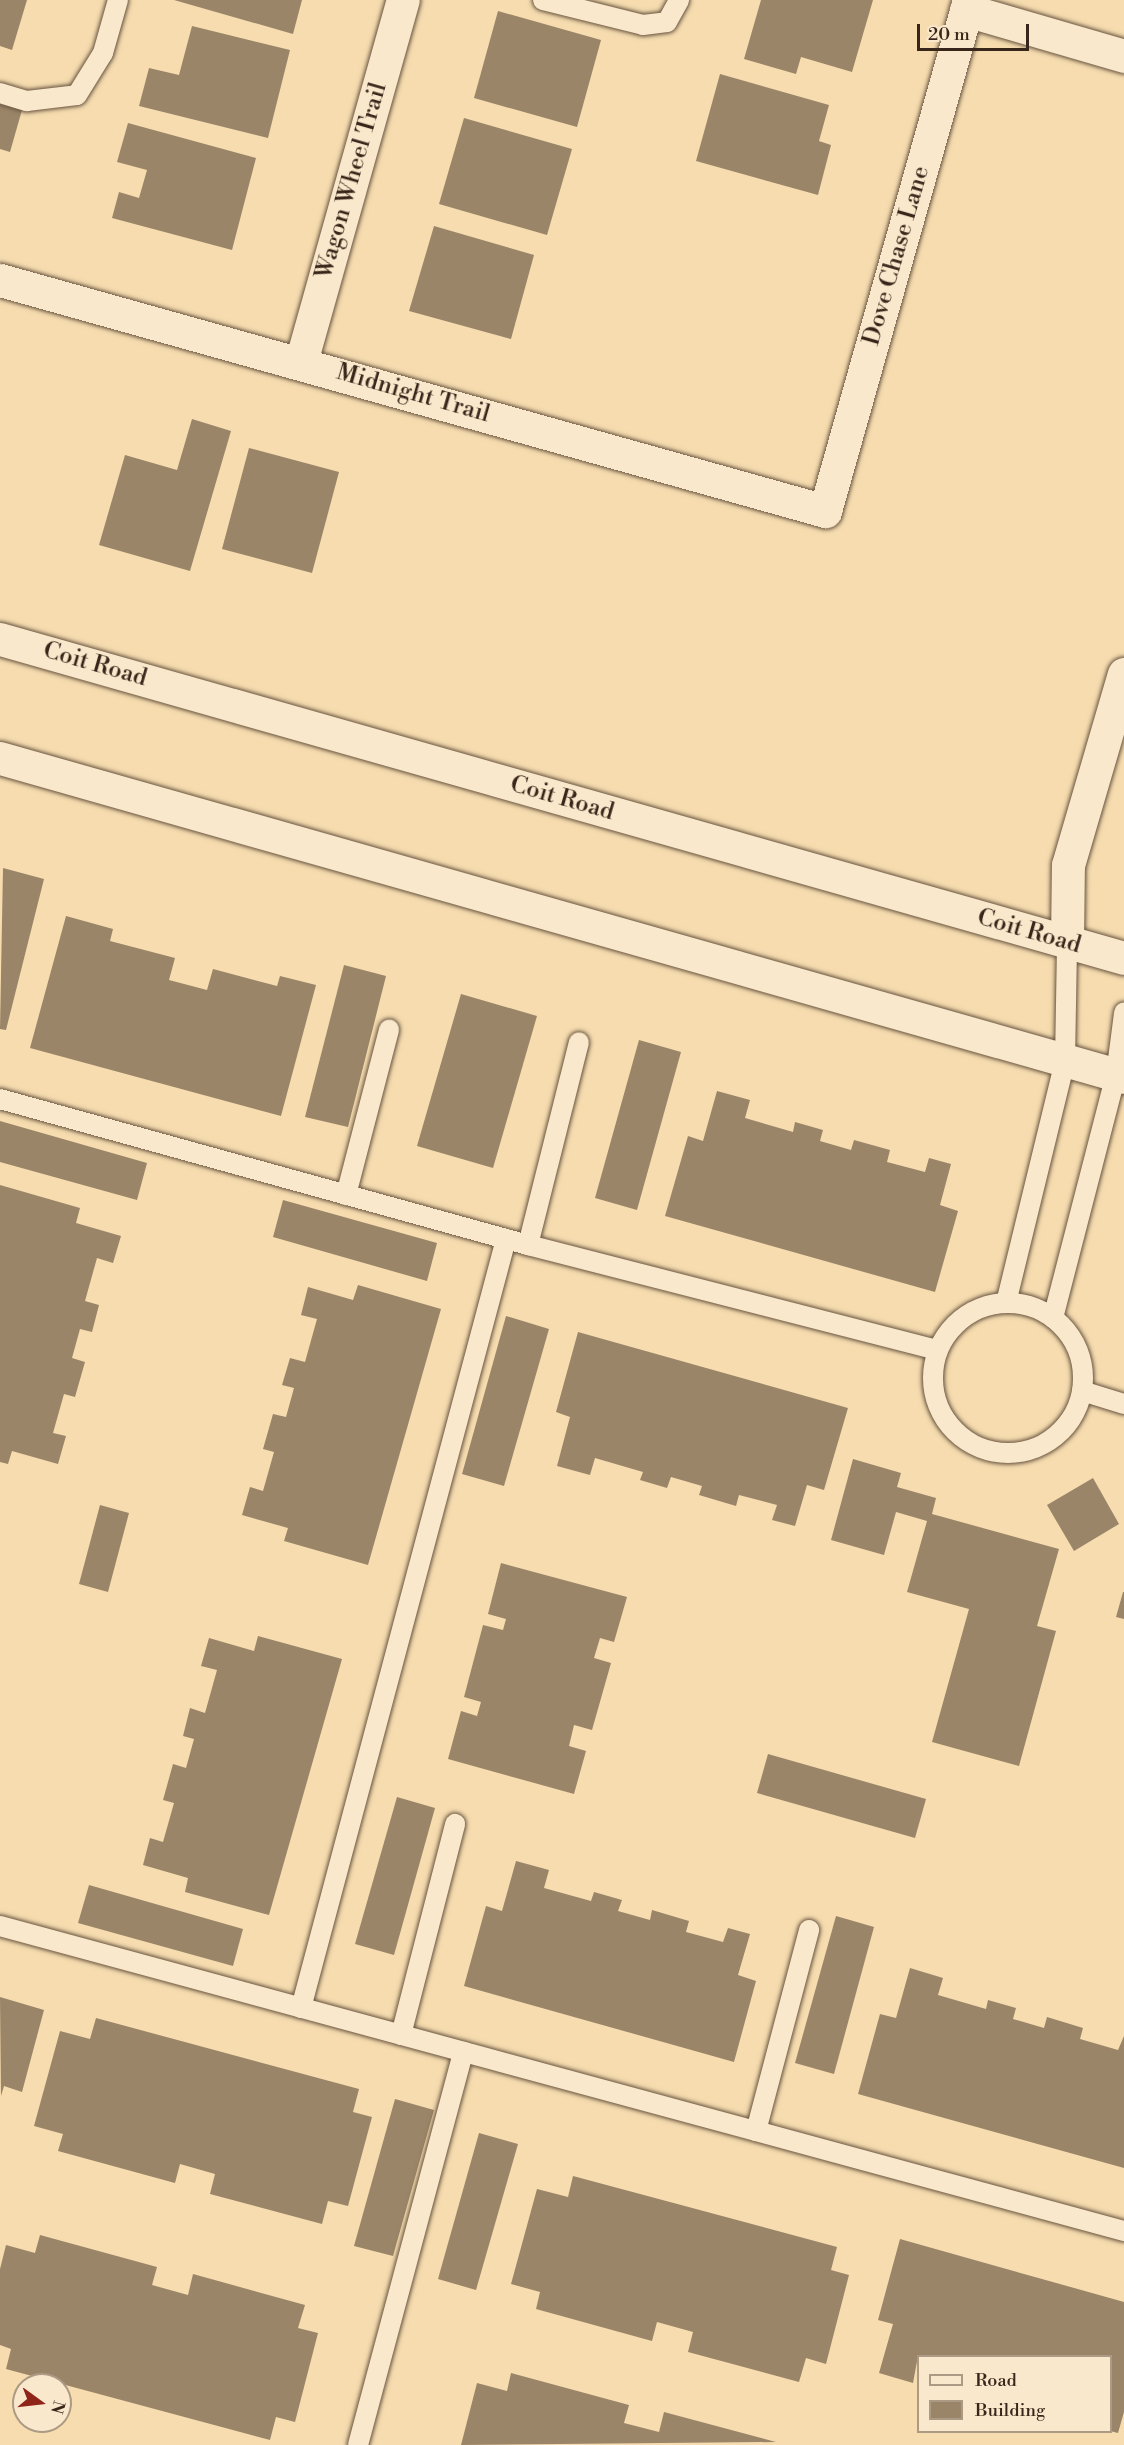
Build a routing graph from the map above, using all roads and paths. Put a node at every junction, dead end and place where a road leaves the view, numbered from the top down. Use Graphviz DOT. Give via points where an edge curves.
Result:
graph roads {
  1 [pos="118,0"];
  2 [pos="403,0"];
  3 [pos="543,0"];
  4 [pos="679,0"];
  5 [pos="968,5"];
  6 [pos="1122,53"];
  7 [pos="0,93"];
  8 [pos="0,280"];
  9 [pos="301,362"];
  10 [pos="825,511"];
  11 [pos="0,639"];
  12 [pos="1124,674"];
  13 [pos="0,758"];
  14 [pos="1067,942"];
  15 [pos="1124,958"];
  16 [pos="1124,1013"];
  17 [pos="389,1030"];
  18 [pos="579,1042"];
  19 [pos="1065,1061"];
  20 [pos="1120,1076"];
  21 [pos="0,1099"];
  22 [pos="346,1195"];
  23 [pos="506,1239"];
  24 [pos="528,1245"];
  25 [pos="1006,1303"];
  26 [pos="1053,1318"];
  27 [pos="938,1350"];
  28 [pos="1082,1391"];
  29 [pos="1124,1404"];
  30 [pos="455,1824"];
  31 [pos="0,1926"];
  32 [pos="809,1930"];
  33 [pos="301,2008"];
  34 [pos="401,2035"];
  35 [pos="463,2052"];
  36 [pos="756,2131"];
  37 [pos="1124,2231"];
  38 [pos="358,2445"];
  1 -- 7 [label="lane" via="103,53 77,94 27,101"];
  2 -- 9 [label="main road, Wagon Wheel Trail"];
  3 -- 4 [label="lane" via="643,25 667,22"];
  5 -- 6 [label="main road"];
  5 -- 10 [label="main road, Dove Chase Lane"];
  8 -- 9 [label="main road, Midnight Trail"];
  9 -- 10 [label="main road, Midnight Trail"];
  11 -- 14 [label="main road, Coit Road"];
  12 -- 14 [label="main road" via="1068,865"];
  13 -- 19 [label="main road"];
  14 -- 15 [label="main road, Coit Road"];
  14 -- 19 [label="lane"];
  16 -- 20 [label="lane"];
  17 -- 22 [label="lane"];
  18 -- 24 [label="lane"];
  19 -- 20 [label="main road"];
  19 -- 25 [label="lane"];
  20 -- 26 [label="lane"];
  21 -- 22 [label="lane"];
  22 -- 23 [label="lane"];
  23 -- 24 [label="lane"];
  23 -- 33 [label="lane"];
  24 -- 27 [label="lane"];
  25 -- 26 [label="lane" via="1028,1305"];
  25 -- 27 [label="lane" via="985,1306 965,1316 949,1331"];
  26 -- 28 [label="lane" via="1079,1354"];
  27 -- 28 [label="lane" via="933,1372 935,1395 943,1416 976,1446 998,1452 1032,1448 1061,1431 1074,1413"];
  28 -- 29 [label="lane"];
  30 -- 34 [label="lane"];
  31 -- 33 [label="lane"];
  32 -- 36 [label="lane"];
  33 -- 34 [label="lane"];
  34 -- 35 [label="lane"];
  35 -- 36 [label="lane"];
  35 -- 38 [label="lane"];
  36 -- 37 [label="lane"];
}
